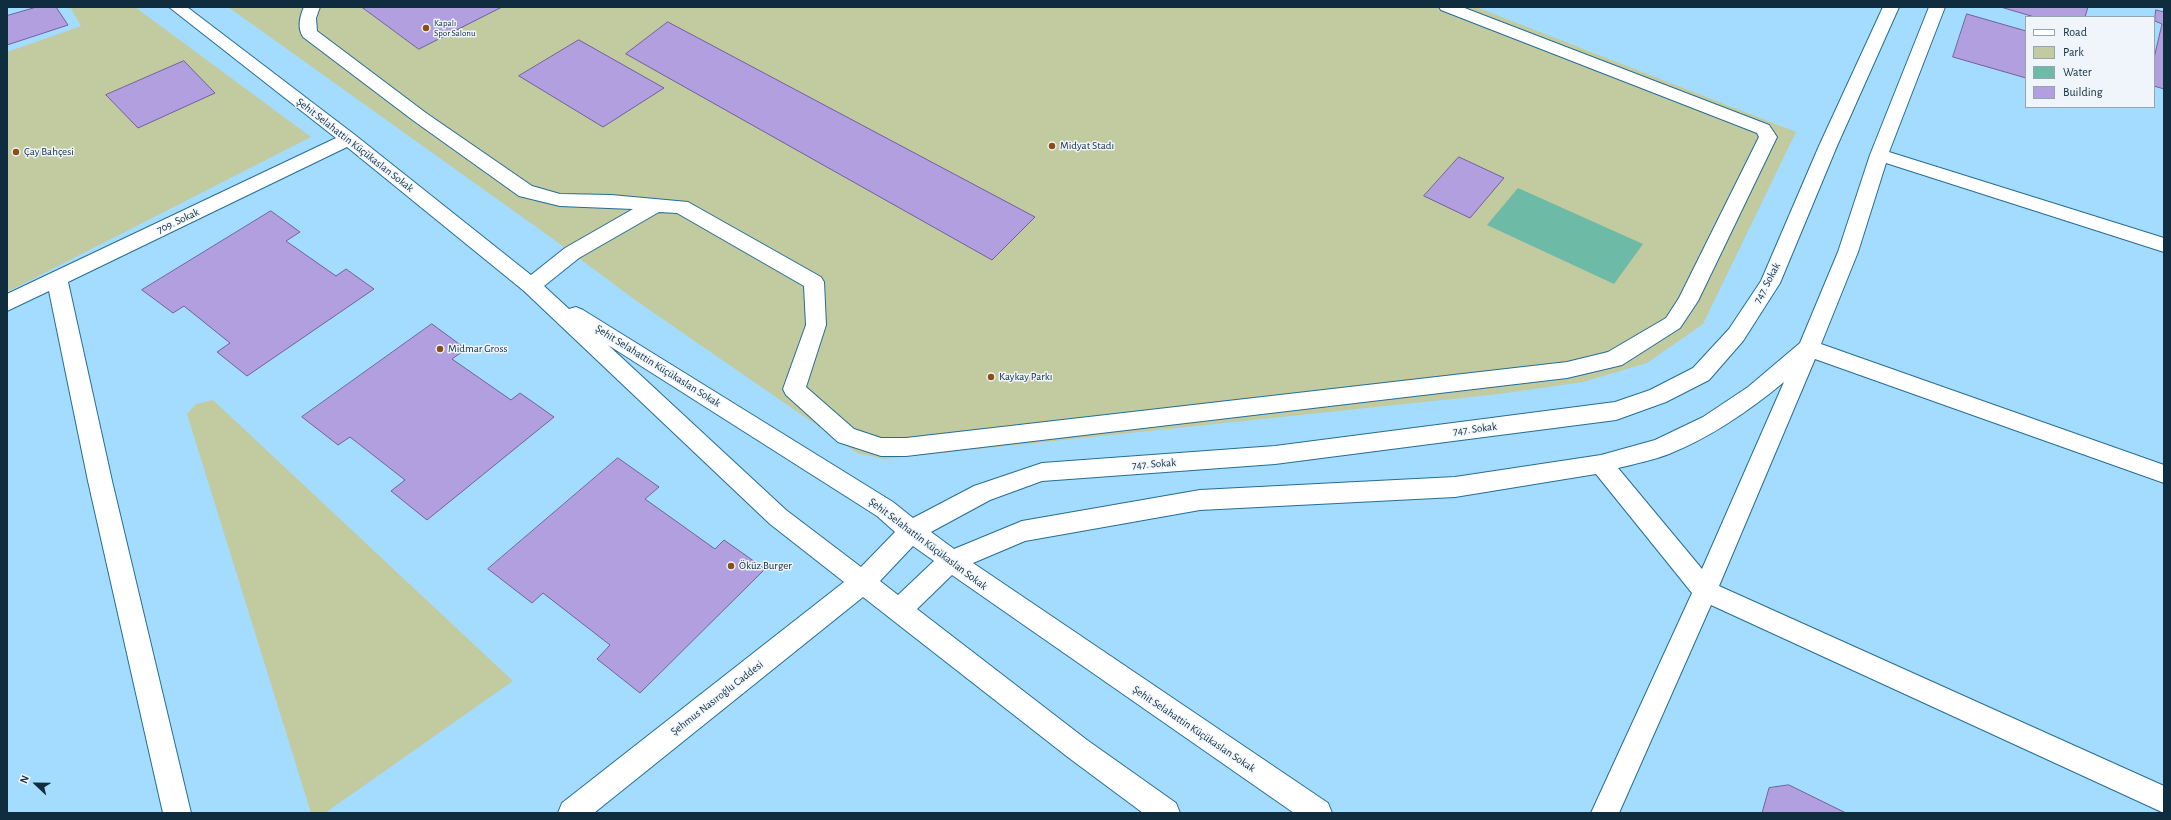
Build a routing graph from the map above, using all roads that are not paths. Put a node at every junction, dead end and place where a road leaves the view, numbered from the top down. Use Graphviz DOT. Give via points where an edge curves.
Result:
graph roads {
  1 [pos="177,7"];
  2 [pos="312,7"];
  3 [pos="1447,7"];
  4 [pos="1891,7"];
  5 [pos="1937,7"];
  6 [pos="349,139"];
  7 [pos="1879,155"];
  8 [pos="656,205"];
  9 [pos="2164,245"];
  10 [pos="57,279"];
  11 [pos="531,286"];
  12 [pos="7,304"];
  13 [pos="1809,348"];
  14 [pos="1601,464"];
  15 [pos="2164,474"];
  16 [pos="911,531"];
  17 [pos="951,560"];
  18 [pos="863,582"];
  19 [pos="1705,591"];
  20 [pos="899,610"];
  21 [pos="2164,800"];
  22 [pos="177,813"];
  23 [pos="572,813"];
  24 [pos="1166,813"];
  25 [pos="1318,813"];
  26 [pos="1605,813"];
  1 -- 6 [label="street, Şehit Selahattin Küçükaslan Sokak"];
  2 -- 8 [label="street" via="308,18 308,33 420,117 526,191 560,200"];
  3 -- 8 [label="street" via="1763,129 1768,137 1688,301 1673,324 1614,359 1559,371 906,447 881,447 846,436 794,389 816,325 814,282 681,207"];
  4 -- 16 [label="street, 747. Sokak" via="1770,283 1736,335 1701,374 1658,396 1616,411 1274,455 1042,472 982,493"];
  5 -- 7 [label="street"];
  6 -- 10 [label="street, 709. Sokak"];
  6 -- 11 [label="street, Şehit Selahattin Küçükaslan Sokak"];
  7 -- 9 [label="street"];
  7 -- 13 [label="street" via="1848,252"];
  8 -- 11 [label="street" via="572,253"];
  10 -- 12 [label="street, 709. Sokak"];
  10 -- 22 [label="street" via="100,481"];
  11 -- 16 [label="street, Şehit Selahattin Küçükaslan Sokak" via="885,509"];
  11 -- 18 [label="street, Şehit Selahattin Küçükaslan Sokak" via="778,517"];
  13 -- 14 [label="street" via="1756,393 1711,423 1661,447"];
  13 -- 15 [label="street"];
  13 -- 19 [label="street"];
  14 -- 17 [label="street" via="1455,487 1200,500 1022,531"];
  14 -- 19 [label="street"];
  16 -- 17 [label="street, Şehit Selahattin Küçükaslan Sokak"];
  16 -- 18 [label="street, 747. Sokak"];
  17 -- 20 [label="street"];
  17 -- 25 [label="street, Şehit Selahattin Küçükaslan Sokak" via="1004,600"];
  18 -- 20 [label="street, Şehit Selahattin Küçükaslan Sokak"];
  18 -- 23 [label="street, Şehmus Nasıroğlu Caddesi"];
  19 -- 21 [label="street"];
  19 -- 26 [label="street"];
  20 -- 24 [label="street, Şehit Selahattin Küçükaslan Sokak" via="1078,749"];
}
